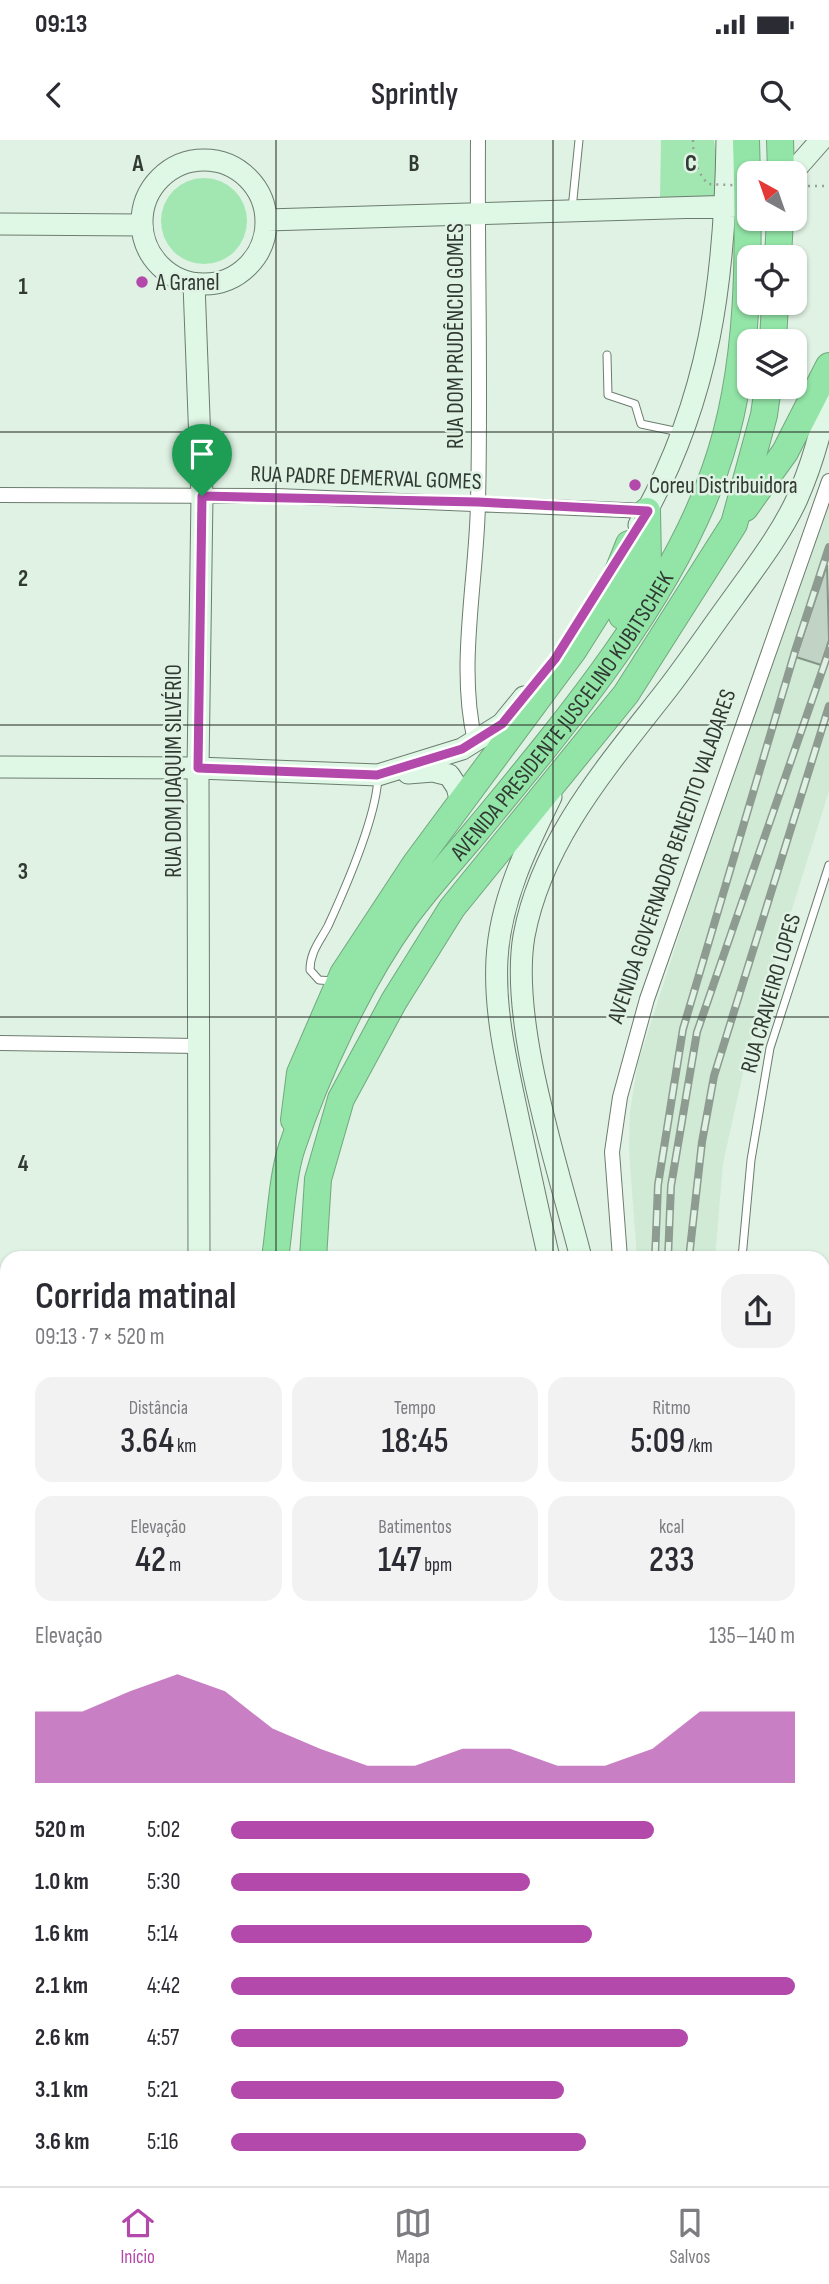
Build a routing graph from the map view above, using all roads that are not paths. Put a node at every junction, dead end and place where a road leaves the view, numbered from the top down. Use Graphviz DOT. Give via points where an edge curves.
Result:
graph roads {
  1 [pos="478,140"];
  2 [pos="579,140"];
  3 [pos="727,140"];
  4 [pos="746,140"];
  5 [pos="780,140"];
  6 [pos="821,140"];
  7 [pos="196,150"];
  8 [pos="745,161"];
  9 [pos="781,161"];
  10 [pos="807,165"];
  11 [pos="737,178"];
  12 [pos="737,200"];
  13 [pos="572,210"];
  14 [pos="477,212"];
  15 [pos="267,220"];
  16 [pos="0,224"];
  17 [pos="142,225"];
  18 [pos="737,225"];
  19 [pos="743,231"];
  20 [pos="194,284"];
  21 [pos="607,355"];
  22 [pos="829,366"];
  23 [pos="829,393"];
  24 [pos="766,399"];
  25 [pos="683,432"];
  26 [pos="829,481"];
  27 [pos="0,495"];
  28 [pos="202,496"];
  29 [pos="478,502"];
  30 [pos="648,511"];
  31 [pos="734,524"];
  32 [pos="629,544"];
  33 [pos="608,666"];
  34 [pos="475,741"];
  35 [pos="542,751"];
  36 [pos="0,767"];
  37 [pos="566,767"];
  38 [pos="198,768"];
  39 [pos="377,775"];
  40 [pos="461,802"];
  41 [pos="416,863"];
  42 [pos="829,865"];
  43 [pos="343,974"];
  44 [pos="0,1043"];
  45 [pos="198,1046"];
  46 [pos="291,1149"];
  47 [pos="199,1251"];
  48 [pos="276,1251"];
  49 [pos="313,1251"];
  50 [pos="547,1251"];
  51 [pos="579,1251"];
  52 [pos="620,1251"];
  53 [pos="743,1251"];
  1 -- 14 [label="street, RUA DOM PRUDÊNCIO GOMES"];
  2 -- 13 [label="lane"];
  3 -- 11 [label="street, AVENIDA PRESIDENTE JUSCELINO KUBITSCHEK"];
  4 -- 8 [label="highway, AVENIDA PRESIDENTE JUSCELINO KUBITSCHEK"];
  5 -- 9 [label="highway"];
  6 -- 10 [label="street"];
  7 -- 15 [label="street" via="237,167 253,181"];
  7 -- 17 [label="street" via="151,189"];
  12 -- 13 [label="street"];
  13 -- 14 [label="street"];
  14 -- 15 [label="street"];
  14 -- 29 [label="street, RUA DOM PRUDÊNCIO GOMES"];
  15 -- 20 [label="street" via="261,246 246,269 230,279"];
  16 -- 17 [label="street"];
  17 -- 20 [label="street" via="146,246 158,264 174,277"];
  18 -- 25 [label="street, AVENIDA PRESIDENTE JUSCELINO KUBITSCHEK" via="705,368"];
  19 -- 33 [label="highway, AVENIDA PRESIDENTE JUSCELINO KUBITSCHEK" via="742,345 715,470 674,561"];
  20 -- 28 [label="street, RUA DOM JOAQUIM SILVÉRIO"];
  21 -- 25 [label="lane" via="608,395 635,404 641,425"];
  22 -- 31 [label="highway" via="785,452"];
  23 -- 51 [label="street" via="821,433 797,499 767,551 670,686 601,771 540,880 524,937 521,992 533,1067"];
  24 -- 31 [label="highway, AVENIDA PRESIDENTE JUSCELINO KUBITSCHEK"];
  25 -- 30 [label="street, AVENIDA PRESIDENTE JUSCELINO KUBITSCHEK"];
  26 -- 52 [label="street, AVENIDA GOVERNADOR BENEDITO VALADARES" via="647,999 620,1097 612,1152"];
  27 -- 28 [label="street, RUA PADRE DEMERVAL GOMES"];
  28 -- 29 [label="street, RUA PADRE DEMERVAL GOMES"];
  28 -- 38 [label="street, RUA DOM JOAQUIM SILVÉRIO"];
  29 -- 30 [label="street, RUA PADRE DEMERVAL GOMES"];
  29 -- 34 [label="street, RUA DOM PRUDÊNCIO GOMES" via="468,683"];
  30 -- 32 [label="street, AVENIDA PRESIDENTE JUSCELINO KUBITSCHEK"];
  30 -- 33 [label="highway" via="648,562 616,629"];
  31 -- 37 [label="highway, AVENIDA PRESIDENTE JUSCELINO KUBITSCHEK" via="626,694"];
  32 -- 34 [label="street, AVENIDA PRESIDENTE JUSCELINO KUBITSCHEK" via="555,659 502,724"];
  32 -- 40 [label="highway" via="609,594 573,651"];
  33 -- 35 [label="highway, AVENIDA PRESIDENTE JUSCELINO KUBITSCHEK"];
  34 -- 39 [label="street, AVENIDA PRESIDENTE JUSCELINO KUBITSCHEK"];
  35 -- 41 [label="highway"];
  35 -- 46 [label="highway, AVENIDA PRESIDENTE JUSCELINO KUBITSCHEK" via="405,917 345,1019"];
  36 -- 38 [label="street"];
  37 -- 49 [label="highway, AVENIDA PRESIDENTE JUSCELINO KUBITSCHEK" via="452,908 394,1000 341,1099 318,1180"];
  37 -- 50 [label="street" via="517,874 497,958 498,1010 506,1061"];
  38 -- 39 [label="street"];
  38 -- 45 [label="street, RUA DOM JOAQUIM SILVÉRIO"];
  39 -- 40 [label="street" via="433,771 449,775"];
  39 -- 43 [label="lane" via="369,817 348,875 310,957 310,970 319,980 330,983"];
  40 -- 41 [label="highway"];
  41 -- 43 [label="highway"];
  42 -- 53 [label="lane, RUA CRAVEIRO LOPES" via="769,1048"];
  43 -- 46 [label="highway" via="300,1073"];
  44 -- 45 [label="street"];
  45 -- 47 [label="street, RUA DOM JOAQUIM SILVÉRIO"];
  46 -- 48 [label="highway, AVENIDA PRESIDENTE JUSCELINO KUBITSCHEK"];
}
